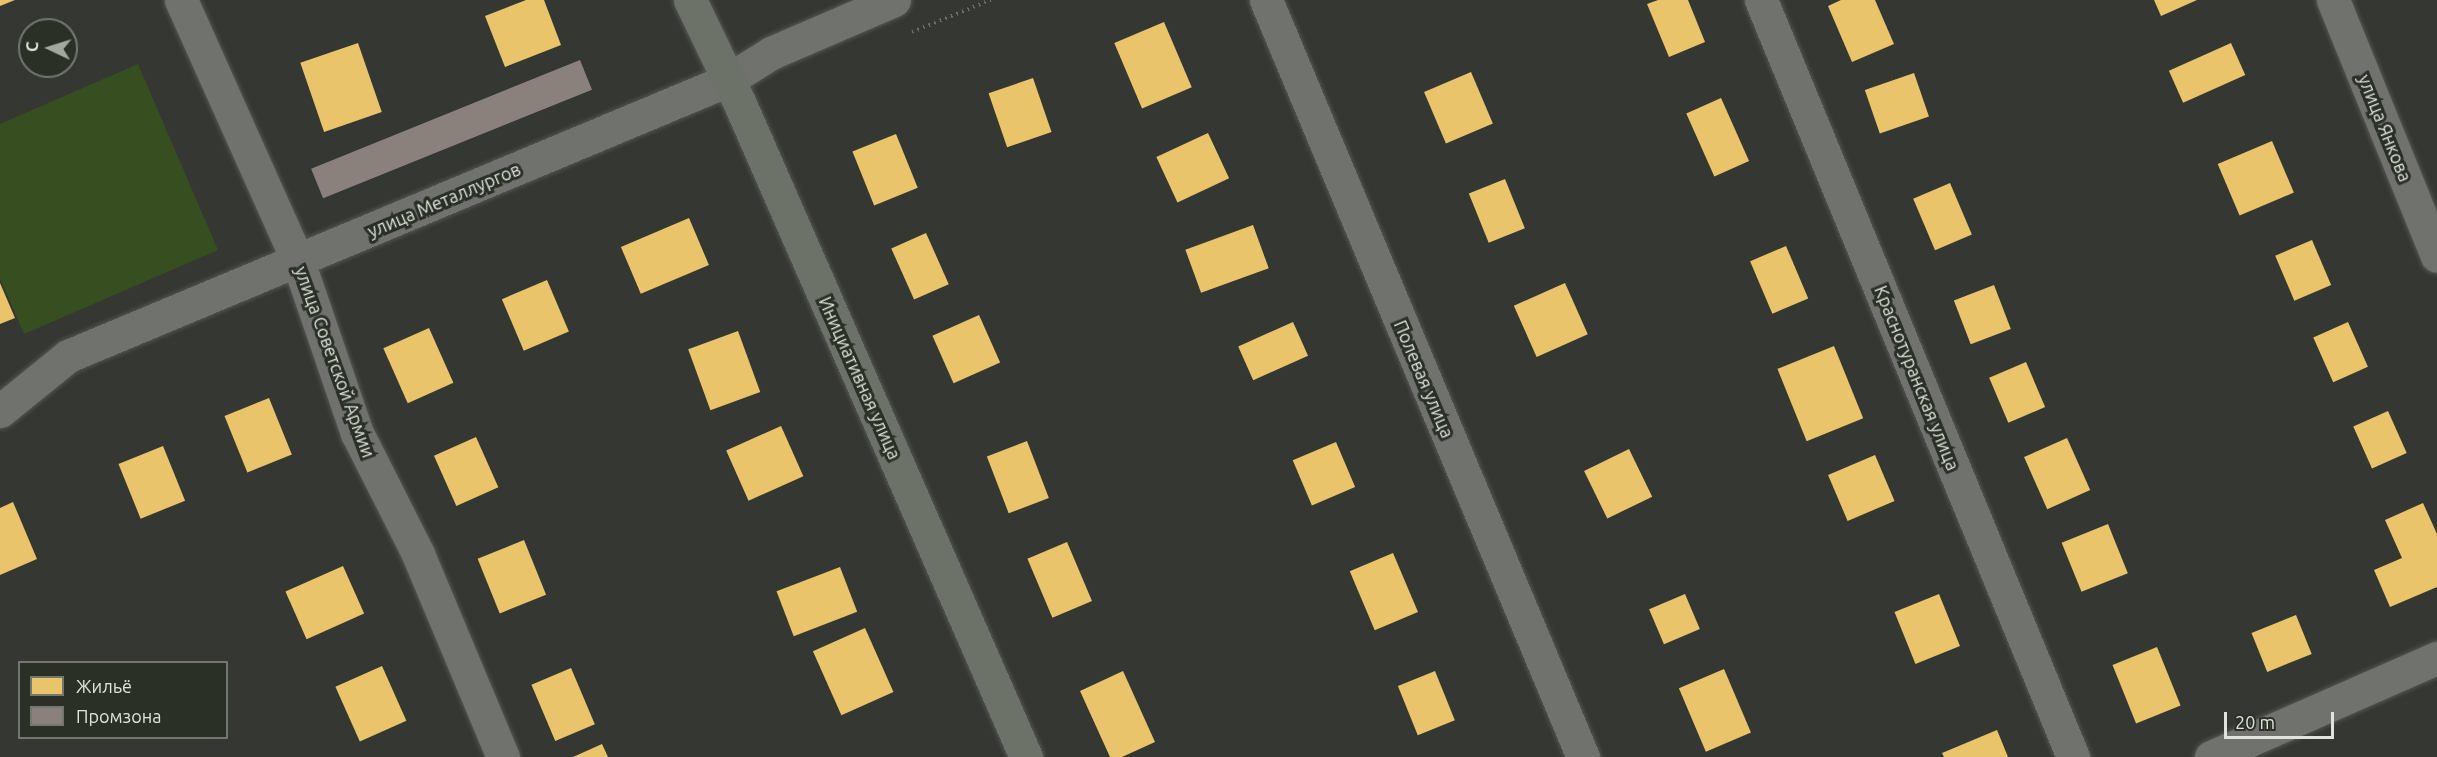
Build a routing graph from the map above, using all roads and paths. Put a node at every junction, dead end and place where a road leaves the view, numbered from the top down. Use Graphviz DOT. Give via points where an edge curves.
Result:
graph roads {
  1 [pos="181,0"];
  2 [pos="690,0"];
  3 [pos="894,0"];
  4 [pos="1266,0"];
  5 [pos="1761,0"];
  6 [pos="2333,0"];
  7 [pos="728,80"];
  8 [pos="2437,256"];
  9 [pos="298,261"];
  10 [pos="0,411"];
  11 [pos="2437,658"];
  12 [pos="503,757"];
  13 [pos="1026,757"];
  14 [pos="1583,757"];
  15 [pos="2073,757"];
  16 [pos="2211,757"];
  1 -- 9 [label="street, улица Советской Армии"];
  2 -- 7 [label="street, Инициативная улица"];
  3 -- 7 [label="street, улица Металлургов" via="771,53"];
  4 -- 14 [label="street, Полевая улица"];
  5 -- 15 [label="street, Краснотуранская улица"];
  6 -- 8 [label="street, улица Янкова"];
  7 -- 9 [label="street, улица Металлургов"];
  7 -- 13 [label="street, Инициативная улица"];
  9 -- 10 [label="street, улица Металлургов" via="68,356"];
  9 -- 12 [label="street, улица Советской Армии" via="357,433 418,554"];
  11 -- 16 [label="street"];
}
